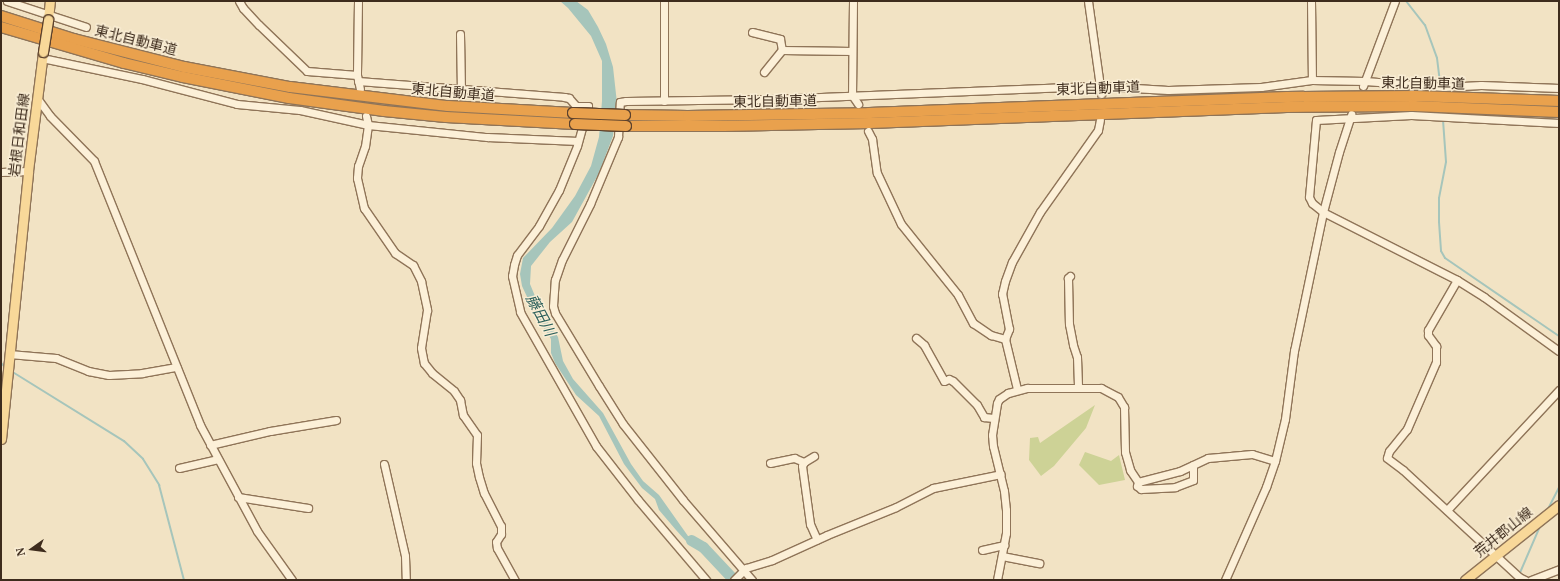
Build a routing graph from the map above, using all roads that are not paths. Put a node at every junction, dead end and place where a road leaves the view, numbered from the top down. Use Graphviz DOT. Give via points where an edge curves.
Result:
graph roads {
  1 [pos="7,1"];
  2 [pos="50,1"];
  3 [pos="239,1"];
  4 [pos="358,1"];
  5 [pos="664,1"];
  6 [pos="853,1"];
  7 [pos="1088,1"];
  8 [pos="1311,1"];
  9 [pos="1395,1"];
  10 [pos="1,16"];
  11 [pos="48,16"];
  12 [pos="1,27"];
  13 [pos="86,27"];
  14 [pos="752,32"];
  15 [pos="460,34"];
  16 [pos="782,50"];
  17 [pos="852,50"];
  18 [pos="42,55"];
  19 [pos="764,72"];
  20 [pos="358,78"];
  21 [pos="1312,80"];
  22 [pos="1364,83"];
  23 [pos="1559,88"];
  24 [pos="360,89"];
  25 [pos="461,89"];
  26 [pos="1100,90"];
  27 [pos="852,95"];
  28 [pos="38,98"];
  29 [pos="664,101"];
  30 [pos="1559,101"];
  31 [pos="858,104"];
  32 [pos="1559,112"];
  33 [pos="366,116"];
  34 [pos="1350,117"];
  35 [pos="1100,120"];
  36 [pos="1559,123"];
  37 [pos="368,125"];
  38 [pos="868,131"];
  39 [pos="578,141"];
  40 [pos="28,171"];
  41 [pos="1,172"];
  42 [pos="1323,212"];
  43 [pos="1070,276"];
  44 [pos="1457,280"];
  45 [pos="916,338"];
  46 [pos="1005,339"];
  47 [pos="1559,351"];
  48 [pos="9,354"];
  49 [pos="176,367"];
  50 [pos="1078,388"];
  51 [pos="1017,389"];
  52 [pos="1559,390"];
  53 [pos="994,418"];
  54 [pos="336,420"];
  55 [pos="1,440"];
  56 [pos="210,445"];
  57 [pos="814,456"];
  58 [pos="217,459"];
  59 [pos="1275,461"];
  60 [pos="804,462"];
  61 [pos="770,463"];
  62 [pos="384,464"];
  63 [pos="1193,465"];
  64 [pos="179,468"];
  65 [pos="1001,474"];
  66 [pos="1138,482"];
  67 [pos="238,496"];
  68 [pos="1559,505"];
  69 [pos="308,508"];
  70 [pos="1447,510"];
  71 [pos="817,540"];
  72 [pos="1004,546"];
  73 [pos="982,550"];
  74 [pos="1002,556"];
  75 [pos="1496,556"];
  76 [pos="1038,563"];
  77 [pos="1559,570"];
  78 [pos="743,572"];
  79 [pos="292,580"];
  80 [pos="406,580"];
  81 [pos="515,580"];
  82 [pos="706,580"];
  83 [pos="734,580"];
  84 [pos="752,580"];
  85 [pos="997,580"];
  86 [pos="1225,580"];
  87 [pos="1465,580"];
  88 [pos="1525,580"];
  89 [pos="1531,580"];
  1 -- 11 [label="street"];
  2 -- 11 [label="main road, 岩根日和田線"];
  3 -- 20 [label="street" via="260,26 307,70"];
  4 -- 20 [label="street"];
  5 -- 29 [label="street"];
  6 -- 17 [label="street"];
  7 -- 26 [label="street"];
  8 -- 21 [label="street"];
  9 -- 22 [label="street"];
  10 -- 30 [label="highway, 東北自動車道, bridge" via="74,39 184,67 290,88 448,106 573,114 688,116 869,113 1287,96 1415,96"];
  11 -- 13 [label="street"];
  11 -- 18 [label="main road, 岩根日和田線, bridge"];
  12 -- 32 [label="highway, 東北自動車道, bridge" via="183,78 289,98 438,116 575,124 724,126 870,123 1287,107 1414,106"];
  14 -- 16 [label="street" via="780,39"];
  15 -- 25 [label="street"];
  16 -- 17 [label="street"];
  16 -- 19 [label="street"];
  17 -- 27 [label="street"];
  18 -- 28 [label="main road, 岩根日和田線"];
  18 -- 37 [label="street" via="237,104 300,110"];
  20 -- 24 [label="street"];
  20 -- 25 [label="street"];
  21 -- 22 [label="street"];
  21 -- 26 [label="street" via="1261,87"];
  22 -- 23 [label="street"];
  25 -- 39 [label="street" via="564,97 569,98 576,106 588,106"];
  26 -- 27 [label="street"];
  27 -- 29 [label="street"];
  27 -- 31 [label="street"];
  28 -- 40 [label="main road, 岩根日和田線"];
  28 -- 49 [label="street" via="50,116 89,153 94,161"];
  29 -- 78 [label="street" via="620,102 618,137 590,204 562,260 555,280 553,306 623,424"];
  33 -- 37 [label="street"];
  34 -- 36 [label="street" via="1411,115"];
  34 -- 42 [label="street"];
  34 -- 42 [label="street" via="1316,120 1309,197 1312,204"];
  35 -- 46 [label="street" via="1098,130 1040,212 1012,262 1002,294 1009,329"];
  37 -- 39 [label="street" via="487,137"];
  37 -- 81 [label="street" via="357,178 364,208 395,253 413,265 421,280 427,310 421,348 424,363 454,391 460,400 464,415 477,435 476,463 480,481 501,526 501,534 496,545"];
  38 -- 46 [label="street" via="872,139 877,173 901,224 958,295 973,323 991,335"];
  39 -- 82 [label="street" via="568,170 549,208 517,255 512,276 520,312 596,446"];
  40 -- 41 [label="street"];
  40 -- 48 [label="main road, 岩根日和田線"];
  42 -- 44 [label="street"];
  42 -- 59 [label="street" via="1294,351 1285,419"];
  43 -- 50 [label="street" via="1069,324 1077,357"];
  44 -- 47 [label="street"];
  44 -- 70 [label="street" via="1428,330 1428,335 1436,346 1436,362 1406,429 1387,455 1387,458"];
  45 -- 53 [label="street" via="924,344 944,381 953,381 978,405 984,417"];
  46 -- 51 [label="street"];
  48 -- 49 [label="street" via="56,358 88,371 109,375"];
  48 -- 55 [label="main road, 岩根日和田線"];
  49 -- 56 [label="street"];
  50 -- 51 [label="street"];
  50 -- 66 [label="street" via="1100,388 1122,402 1125,452 1134,478"];
  51 -- 53 [label="street" via="999,399"];
  52 -- 70 [label="street"];
  53 -- 65 [label="street" via="992,440"];
  54 -- 56 [label="street" via="270,431"];
  56 -- 58 [label="street"];
  57 -- 60 [label="street"];
  58 -- 64 [label="street"];
  58 -- 67 [label="street"];
  59 -- 63 [label="street" via="1252,454 1208,458"];
  59 -- 86 [label="street"];
  60 -- 61 [label="street" via="794,458"];
  60 -- 71 [label="street" via="802,466 810,524"];
  62 -- 80 [label="street" via="405,556"];
  63 -- 66 [label="street"];
  63 -- 66 [label="street" via="1193,480 1175,487 1141,489 1137,486"];
  65 -- 71 [label="street" via="933,488 896,507"];
  65 -- 72 [label="street" via="1006,510"];
  67 -- 69 [label="street"];
  67 -- 79 [label="street" via="257,531"];
  68 -- 75 [label="main road, 荒井郡山線"];
  70 -- 75 [label="street"];
  71 -- 78 [label="street"];
  72 -- 73 [label="street"];
  72 -- 74 [label="street"];
  74 -- 76 [label="street"];
  74 -- 85 [label="street"];
  75 -- 87 [label="main road, 荒井郡山線"];
  75 -- 88 [label="street" via="1518,577"];
  77 -- 89 [label="street"];
  78 -- 83 [label="street"];
  78 -- 84 [label="street"];
}
